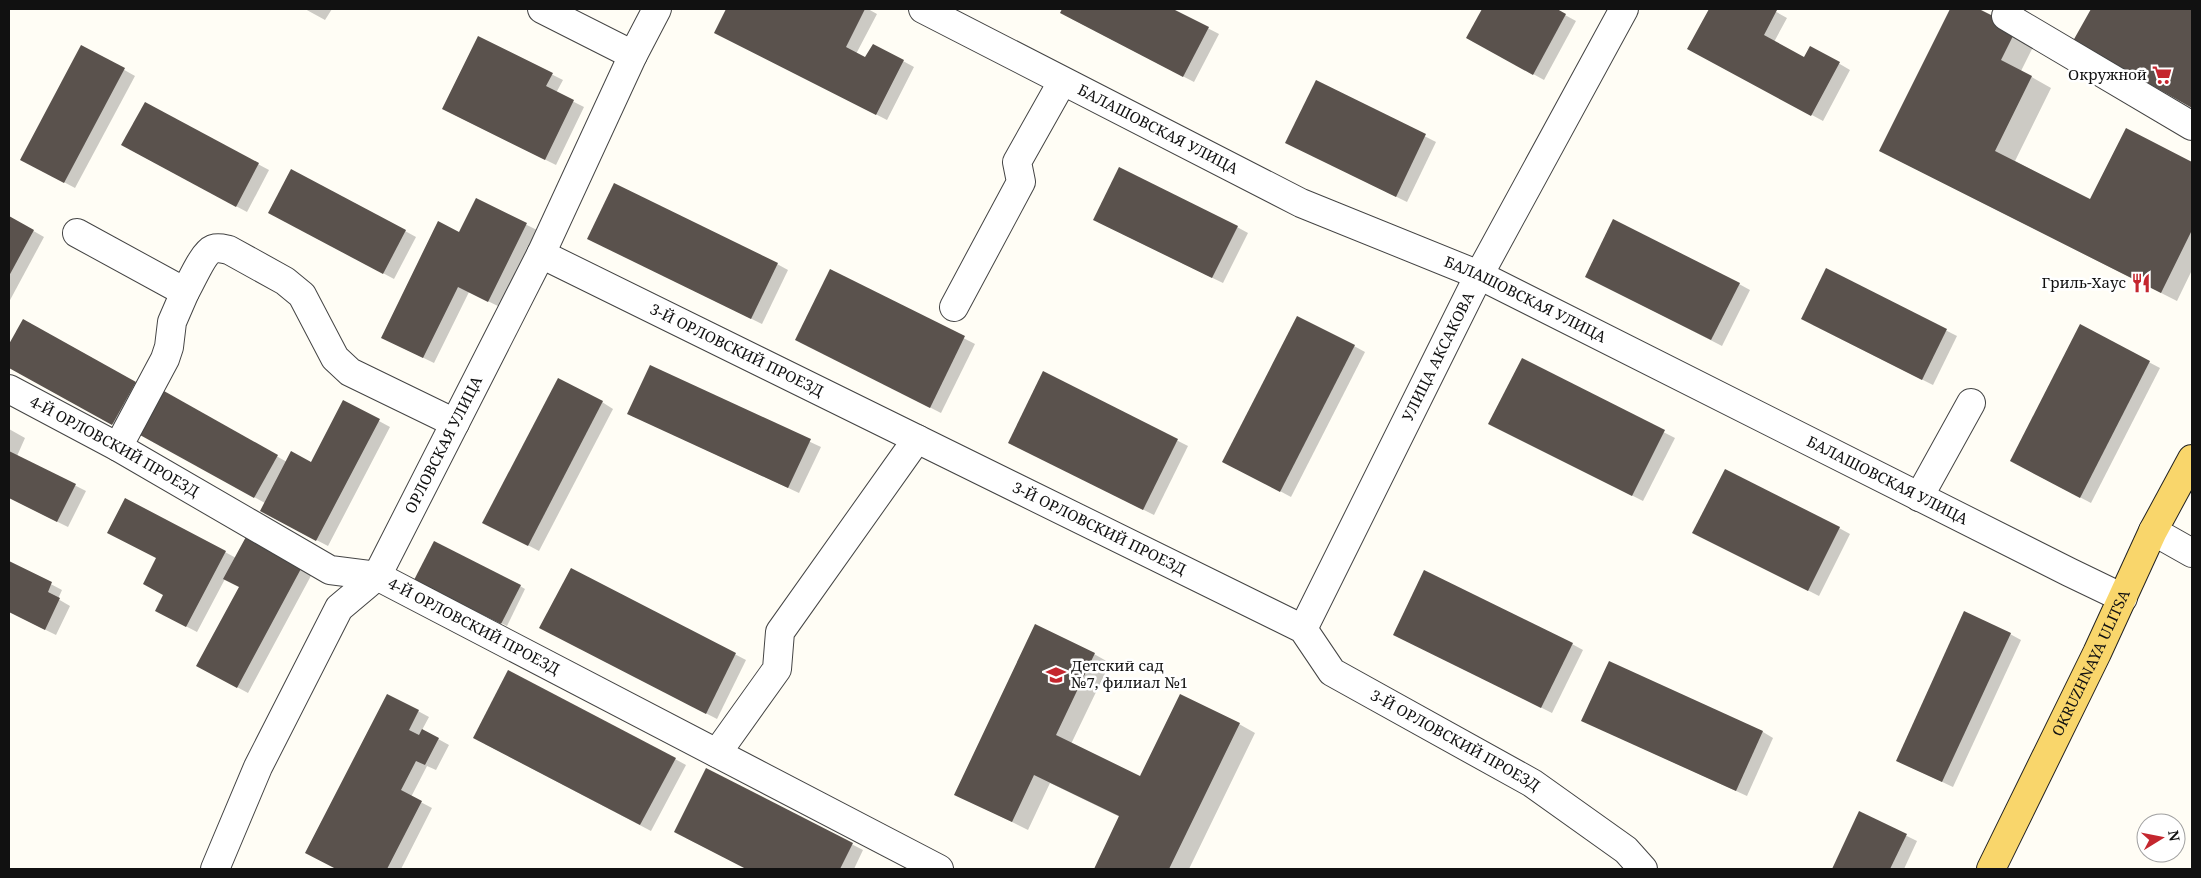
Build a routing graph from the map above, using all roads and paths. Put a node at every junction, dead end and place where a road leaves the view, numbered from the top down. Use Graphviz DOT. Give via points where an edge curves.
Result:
graph roads {
  1 [pos="542,9"];
  2 [pos="657,9"];
  3 [pos="923,9"];
  4 [pos="1624,9"];
  5 [pos="2010,9"];
  6 [pos="633,55"];
  7 [pos="1062,82"];
  8 [pos="2192,126"];
  9 [pos="77,233"];
  10 [pos="541,254"];
  11 [pos="1479,275"];
  12 [pos="185,292"];
  13 [pos="954,306"];
  14 [pos="9,389"];
  15 [pos="1971,403"];
  16 [pos="455,423"];
  17 [pos="917,439"];
  18 [pos="118,447"];
  19 [pos="2192,459"];
  20 [pos="1919,497"];
  21 [pos="2153,531"];
  22 [pos="2192,553"];
  23 [pos="376,576"];
  24 [pos="2122,598"];
  25 [pos="1303,629"];
  26 [pos="718,753"];
  27 [pos="1635,859"];
  28 [pos="215,869"];
  29 [pos="939,869"];
  30 [pos="1991,869"];
  1 -- 6 [label="street"];
  2 -- 6 [label="street, ОРЛОВСКАЯ УЛИЦА"];
  3 -- 7 [label="street, БАЛАШОВСКАЯ УЛИЦА"];
  4 -- 11 [label="street, УЛИЦА АКСАКОВА"];
  5 -- 8 [label="street" via="2006,16"];
  6 -- 10 [label="street, ОРЛОВСКАЯ УЛИЦА"];
  7 -- 11 [label="street, БАЛАШОВСКАЯ УЛИЦА" via="1301,203"];
  7 -- 13 [label="street" via="1017,162 1020,182"];
  9 -- 12 [label="street"];
  10 -- 16 [label="street, ОРЛОВСКАЯ УЛИЦА"];
  10 -- 17 [label="street, 3-Й ОРЛОВСКИЙ ПРОЕЗД"];
  11 -- 20 [label="street, БАЛАШОВСКАЯ УЛИЦА"];
  11 -- 25 [label="street, УЛИЦА АКСАКОВА"];
  12 -- 16 [label="street" via="206,255 213,249 229,250 285,281 302,295 335,358 350,372"];
  12 -- 18 [label="street" via="172,322 166,359"];
  14 -- 18 [label="street, 4-Й ОРЛОВСКИЙ ПРОЕЗД"];
  15 -- 20 [label="street"];
  16 -- 23 [label="street, ОРЛОВСКАЯ УЛИЦА"];
  17 -- 25 [label="street, 3-Й ОРЛОВСКИЙ ПРОЕЗД"];
  17 -- 26 [label="street" via="780,632 777,669"];
  18 -- 23 [label="street, 4-Й ОРЛОВСКИЙ ПРОЕЗД" via="330,570"];
  19 -- 21 [label="main road, OKRUZHNAYA ULITSA"];
  20 -- 24 [label="street, БАЛАШОВСКАЯ УЛИЦА"];
  21 -- 22 [label="street"];
  21 -- 24 [label="main road, OKRUZHNAYA ULITSA"];
  23 -- 26 [label="street, 4-Й ОРЛОВСКИЙ ПРОЕЗД"];
  23 -- 28 [label="street, ОРЛОВСКАЯ УЛИЦА" via="339,608 258,767"];
  24 -- 30 [label="main road, OKRUZHNAYA ULITSA"];
  25 -- 27 [label="street, 3-Й ОРЛОВСКИЙ ПРОЕЗД" via="1332,672 1532,783"];
  26 -- 29 [label="street, 4-Й ОРЛОВСКИЙ ПРОЕЗД"];
}
